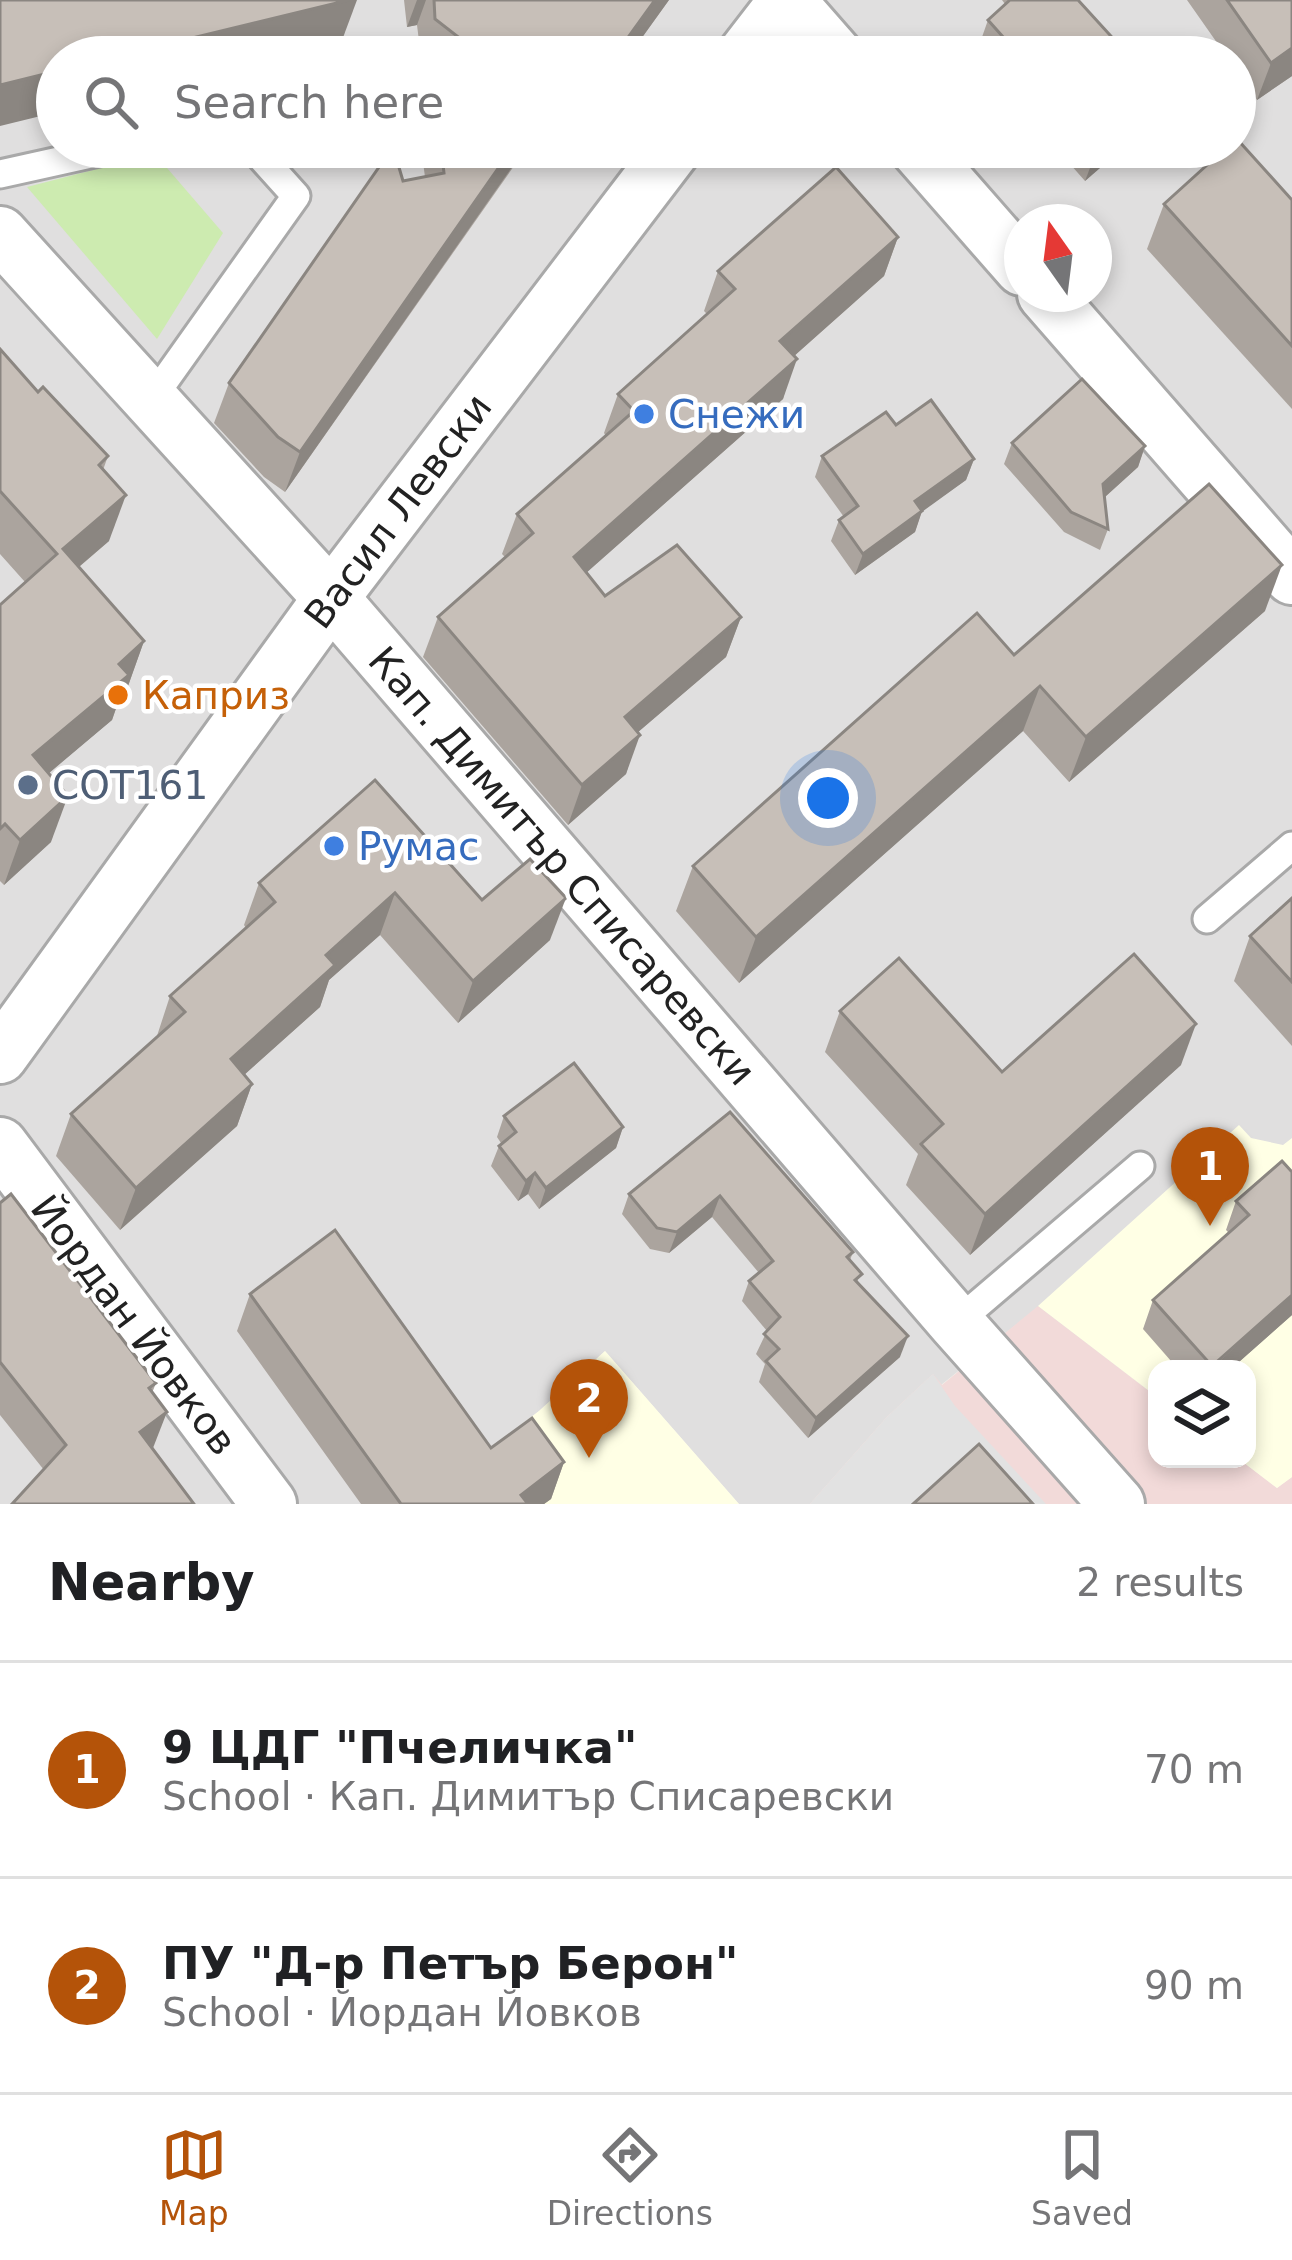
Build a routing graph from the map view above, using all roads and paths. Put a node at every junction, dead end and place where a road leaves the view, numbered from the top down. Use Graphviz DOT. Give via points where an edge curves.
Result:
graph roads {
  1 [pos="787,0"];
  2 [pos="759,36"];
  3 [pos="819,36"];
  4 [pos="36,166"];
  5 [pos="271,168"];
  6 [pos="659,168"];
  7 [pos="934,168"];
  8 [pos="0,174"];
  9 [pos="0,234"];
  10 [pos="1004,247"];
  11 [pos="1061,312"];
  12 [pos="151,400"];
  13 [pos="1292,577"];
  14 [pos="331,598"];
  15 [pos="1292,846"];
  16 [pos="1207,919"];
  17 [pos="0,1055"];
  18 [pos="0,1145"];
  19 [pos="1140,1166"];
  20 [pos="956,1323"];
  21 [pos="269,1504"];
  22 [pos="1117,1504"];
  1 -- 2 [label="street"];
  1 -- 3 [label="street"];
  4 -- 8 [label="lane"];
  5 -- 12 [label="lane" via="296,196"];
  6 -- 14 [label="street, Васил Левски"];
  7 -- 10 [label="street"];
  9 -- 12 [label="street, Кап. Димитър Списаревски"];
  11 -- 13 [label="street"];
  12 -- 14 [label="street, Кап. Димитър Списаревски"];
  14 -- 17 [label="street, Васил Левски"];
  14 -- 20 [label="street, Кап. Димитър Списаревски"];
  15 -- 16 [label="lane"];
  18 -- 21 [label="street, Йордан Йовков"];
  19 -- 20 [label="lane"];
  20 -- 22 [label="street, Кап. Димитър Списаревски"];
}
